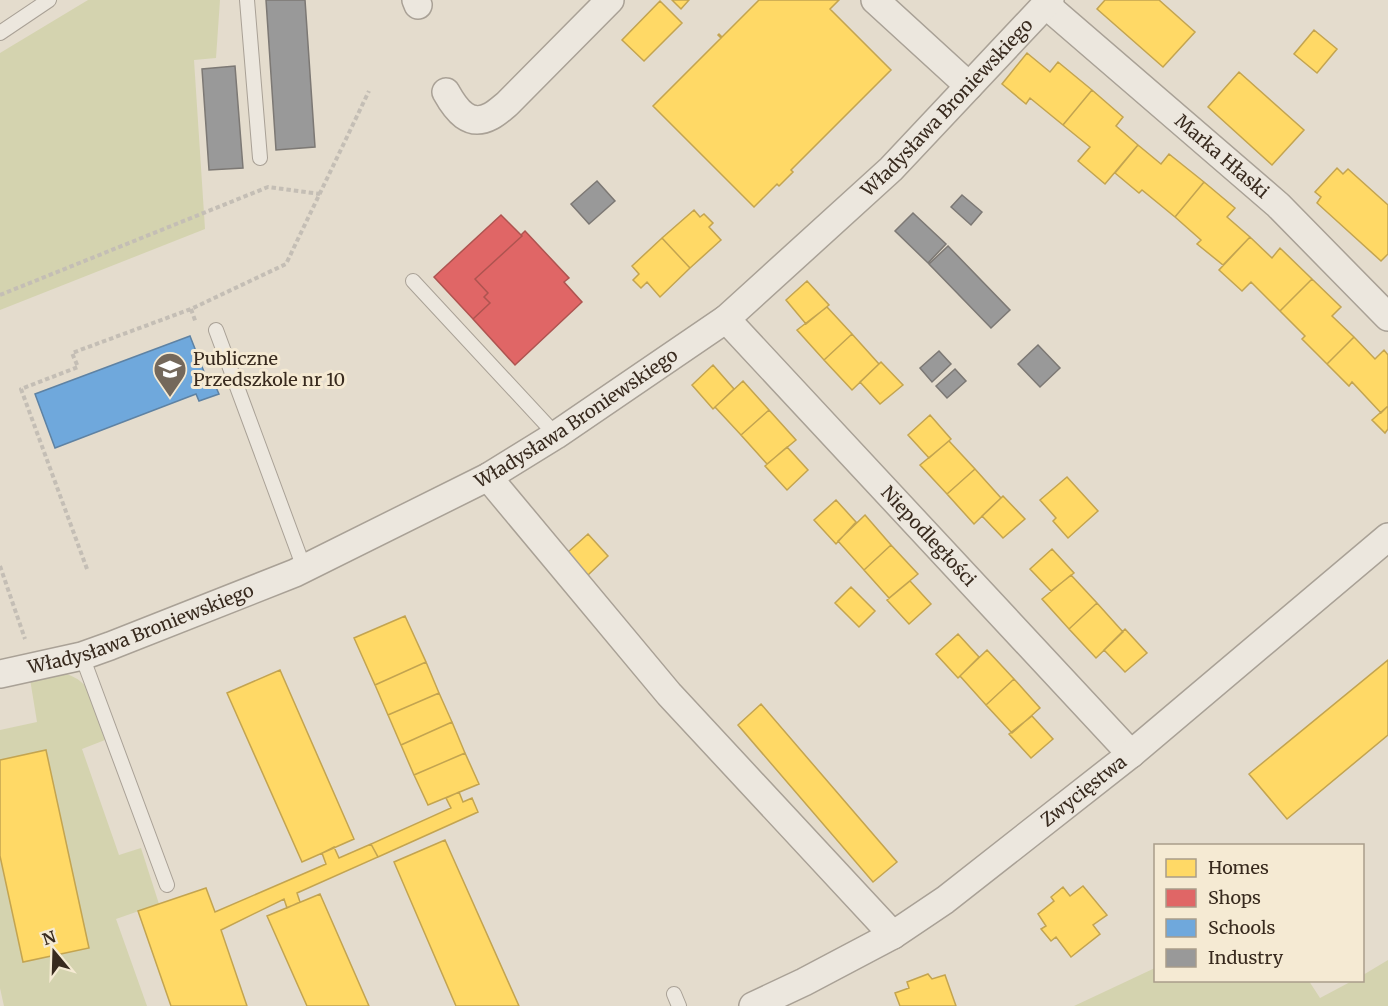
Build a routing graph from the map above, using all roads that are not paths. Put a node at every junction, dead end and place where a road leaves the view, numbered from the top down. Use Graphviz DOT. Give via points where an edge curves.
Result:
graph roads {
  1 [pos="49,0"];
  2 [pos="248,0"];
  3 [pos="610,0"];
  4 [pos="875,0"];
  5 [pos="1048,3"];
  6 [pos="0,33"];
  7 [pos="969,86"];
  8 [pos="446,92"];
  9 [pos="260,158"];
  10 [pos="413,281"];
  11 [pos="1388,317"];
  12 [pos="726,319"];
  13 [pos="216,330"];
  14 [pos="556,435"];
  15 [pos="488,477"];
  16 [pos="1388,537"];
  17 [pos="304,568"];
  18 [pos="82,656"];
  19 [pos="0,674"];
  20 [pos="1131,753"];
  21 [pos="167,885"];
  22 [pos="893,934"];
  23 [pos="753,1006"];
  1 -- 6 [label="lane"];
  2 -- 9 [label="lane"];
  3 -- 8 [label="street" via="492,116 478,121 464,116"];
  4 -- 7 [label="street"];
  5 -- 7 [label="street, Władysława Broniewskiego"];
  5 -- 11 [label="street, Marka Hłaski" via="1278,205"];
  7 -- 12 [label="street, Władysława Broniewskiego" via="891,169"];
  10 -- 14 [label="lane"];
  12 -- 14 [label="street, Władysława Broniewskiego"];
  12 -- 20 [label="street, Niepodległości"];
  13 -- 17 [label="lane"];
  14 -- 15 [label="street, Władysława Broniewskiego"];
  15 -- 17 [label="street, Władysława Broniewskiego"];
  15 -- 22 [label="street" via="669,694"];
  16 -- 20 [label="street, Zwycięstwa"];
  17 -- 18 [label="street, Władysława Broniewskiego"];
  18 -- 19 [label="street, Władysława Broniewskiego"];
  18 -- 21 [label="lane"];
  20 -- 22 [label="street, Zwycięstwa" via="945,900"];
  22 -- 23 [label="street, Zwycięstwa"];
}
